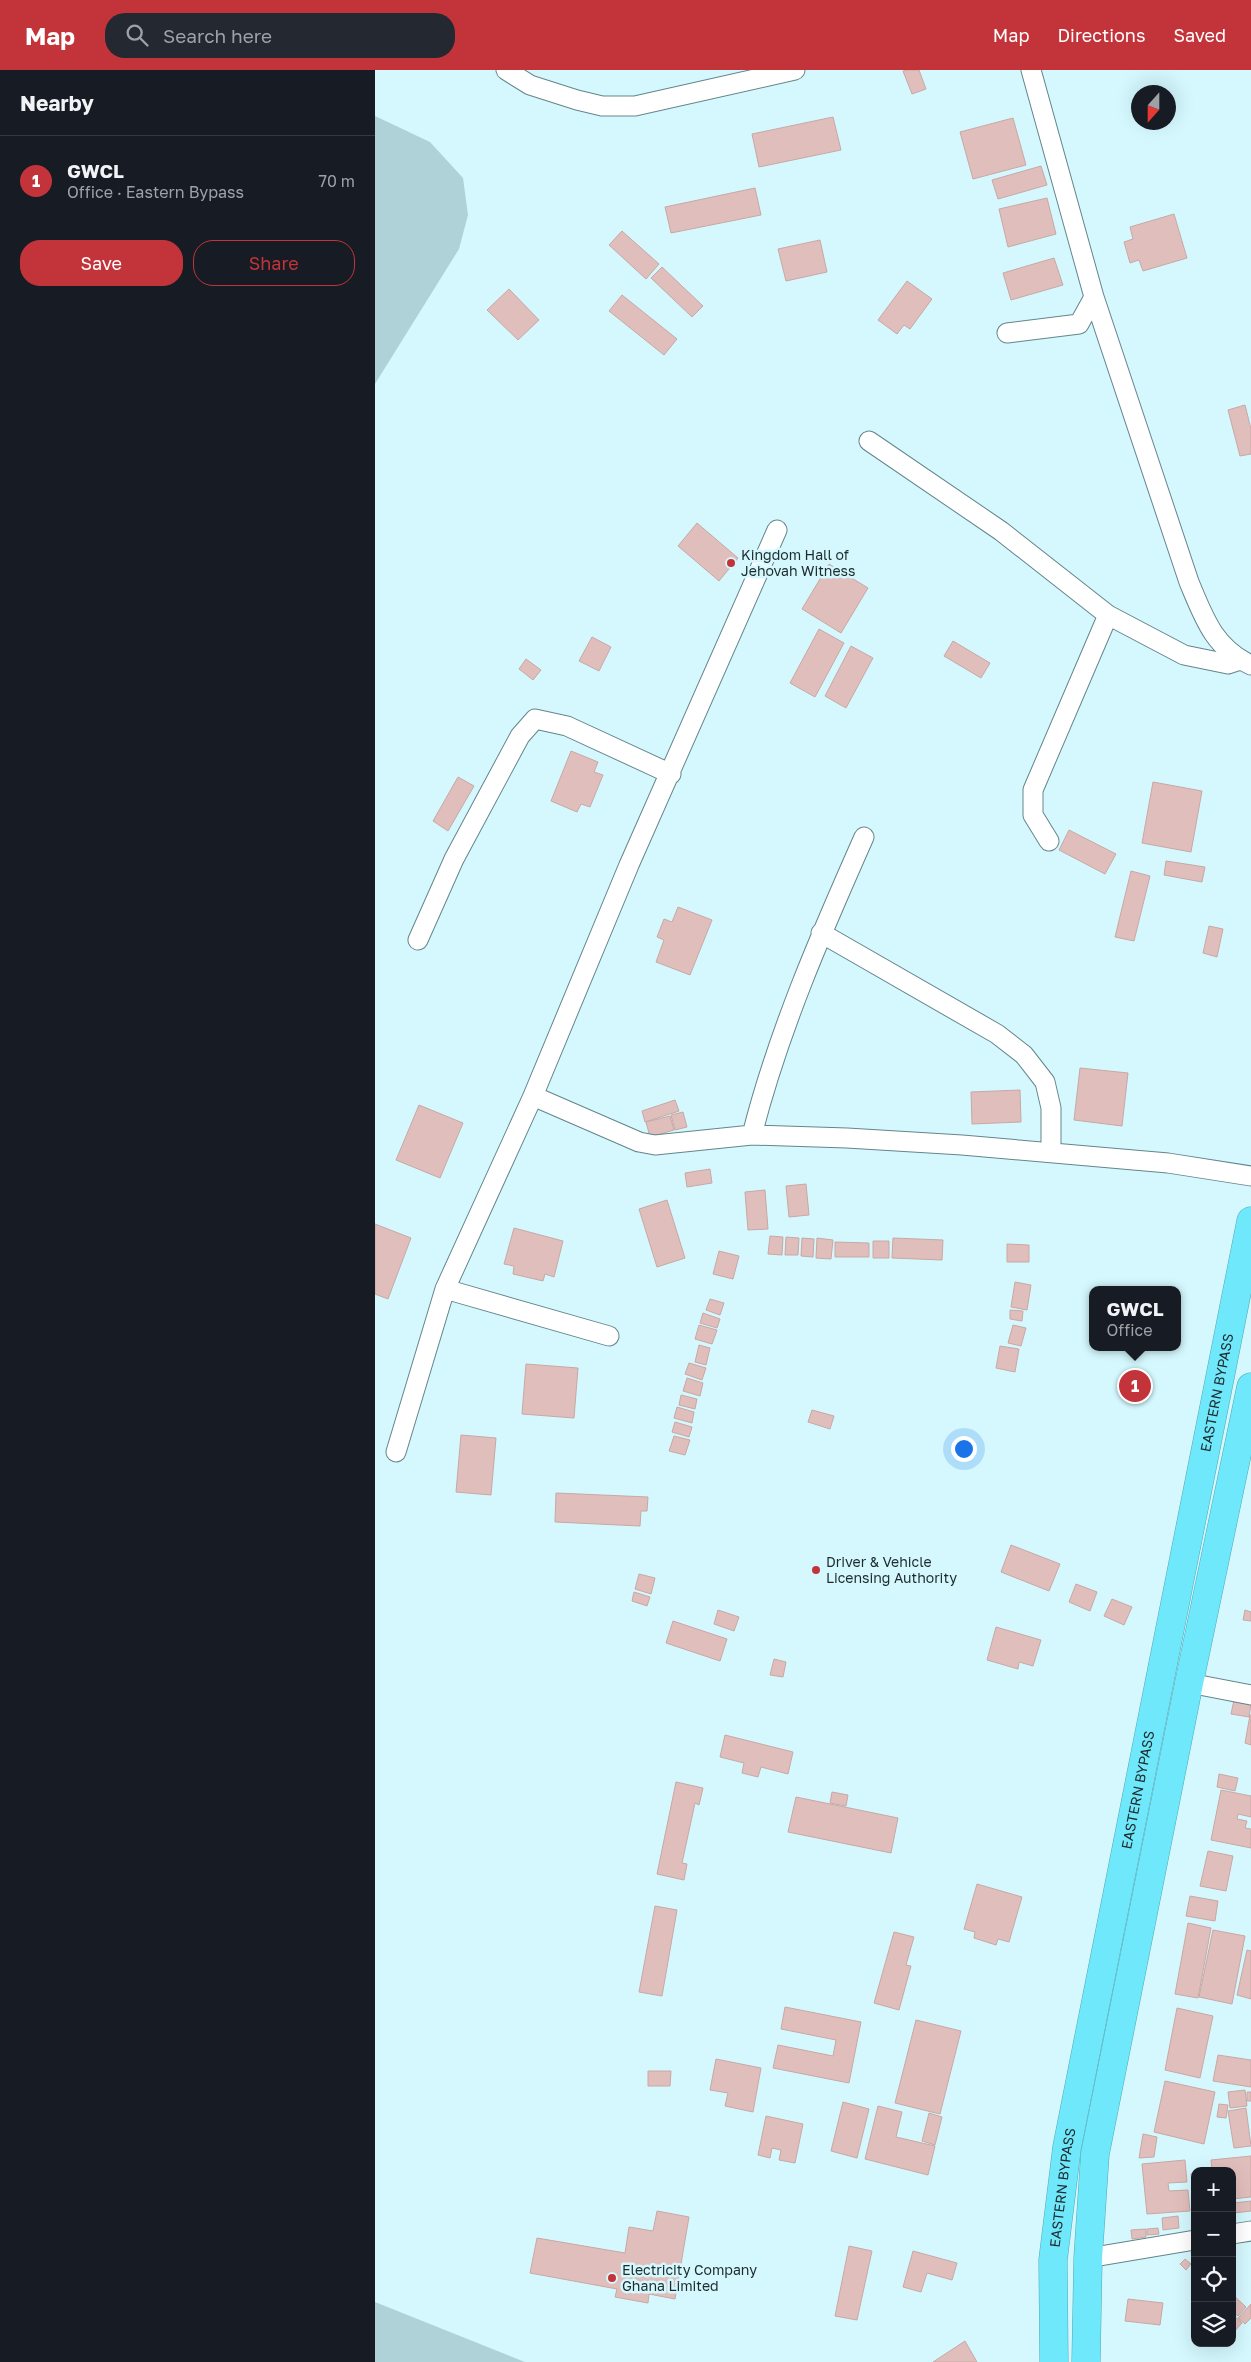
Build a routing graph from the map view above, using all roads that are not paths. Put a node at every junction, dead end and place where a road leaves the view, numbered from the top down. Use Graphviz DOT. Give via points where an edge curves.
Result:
graph roads {
  1 [pos="506,70"];
  2 [pos="795,70"];
  3 [pos="1031,70"];
  4 [pos="1094,297"];
  5 [pos="1007,333"];
  6 [pos="869,441"];
  7 [pos="777,530"];
  8 [pos="1108,615"];
  9 [pos="1245,663"];
  10 [pos="671,774"];
  11 [pos="864,838"];
  12 [pos="1049,841"];
  13 [pos="821,933"];
  14 [pos="418,940"];
  15 [pos="533,1096"];
  16 [pos="752,1135"];
  17 [pos="1051,1152"];
  18 [pos="1251,1176"];
  19 [pos="1251,1221"];
  20 [pos="445,1289"];
  21 [pos="609,1336"];
  22 [pos="1251,1387"];
  23 [pos="396,1452"];
  24 [pos="1189,1683"];
  25 [pos="1251,1695"];
  26 [pos="1251,2231"];
  27 [pos="1236,2233"];
  28 [pos="1191,2241"];
  29 [pos="1088,2258"];
  30 [pos="1054,2362"];
  31 [pos="1086,2362"];
  1 -- 2 [label="street" via="530,85 577,100 602,106 635,106"];
  3 -- 4 [label="street"];
  4 -- 5 [label="street" via="1079,324"];
  4 -- 9 [label="street" via="1206,624 1224,648"];
  6 -- 8 [label="street" via="1001,531"];
  7 -- 10 [label="street"];
  8 -- 9 [label="street" via="1184,655 1228,664"];
  8 -- 12 [label="street" via="1033,790 1033,815"];
  10 -- 14 [label="street" via="567,726 535,719 519,736 459,850"];
  10 -- 15 [label="street" via="629,865"];
  11 -- 13 [label="street"];
  13 -- 16 [label="street" via="766,1080"];
  13 -- 17 [label="street" via="997,1034 1025,1055 1045,1082 1051,1108"];
  15 -- 16 [label="street" via="630,1138 655,1145"];
  15 -- 20 [label="street"];
  16 -- 17 [label="street"];
  17 -- 18 [label="street" via="1168,1163"];
  19 -- 30 [label="highway, EASTERN BYPASS" via="1067,2147 1053,2260"];
  20 -- 21 [label="street"];
  20 -- 23 [label="street"];
  22 -- 24 [label="highway, EASTERN BYPASS"];
  24 -- 25 [label="street"];
  24 -- 29 [label="highway, EASTERN BYPASS" via="1095,2154"];
  26 -- 27 [label="street"];
  28 -- 29 [label="street"];
  29 -- 31 [label="highway, EASTERN BYPASS"];
}
